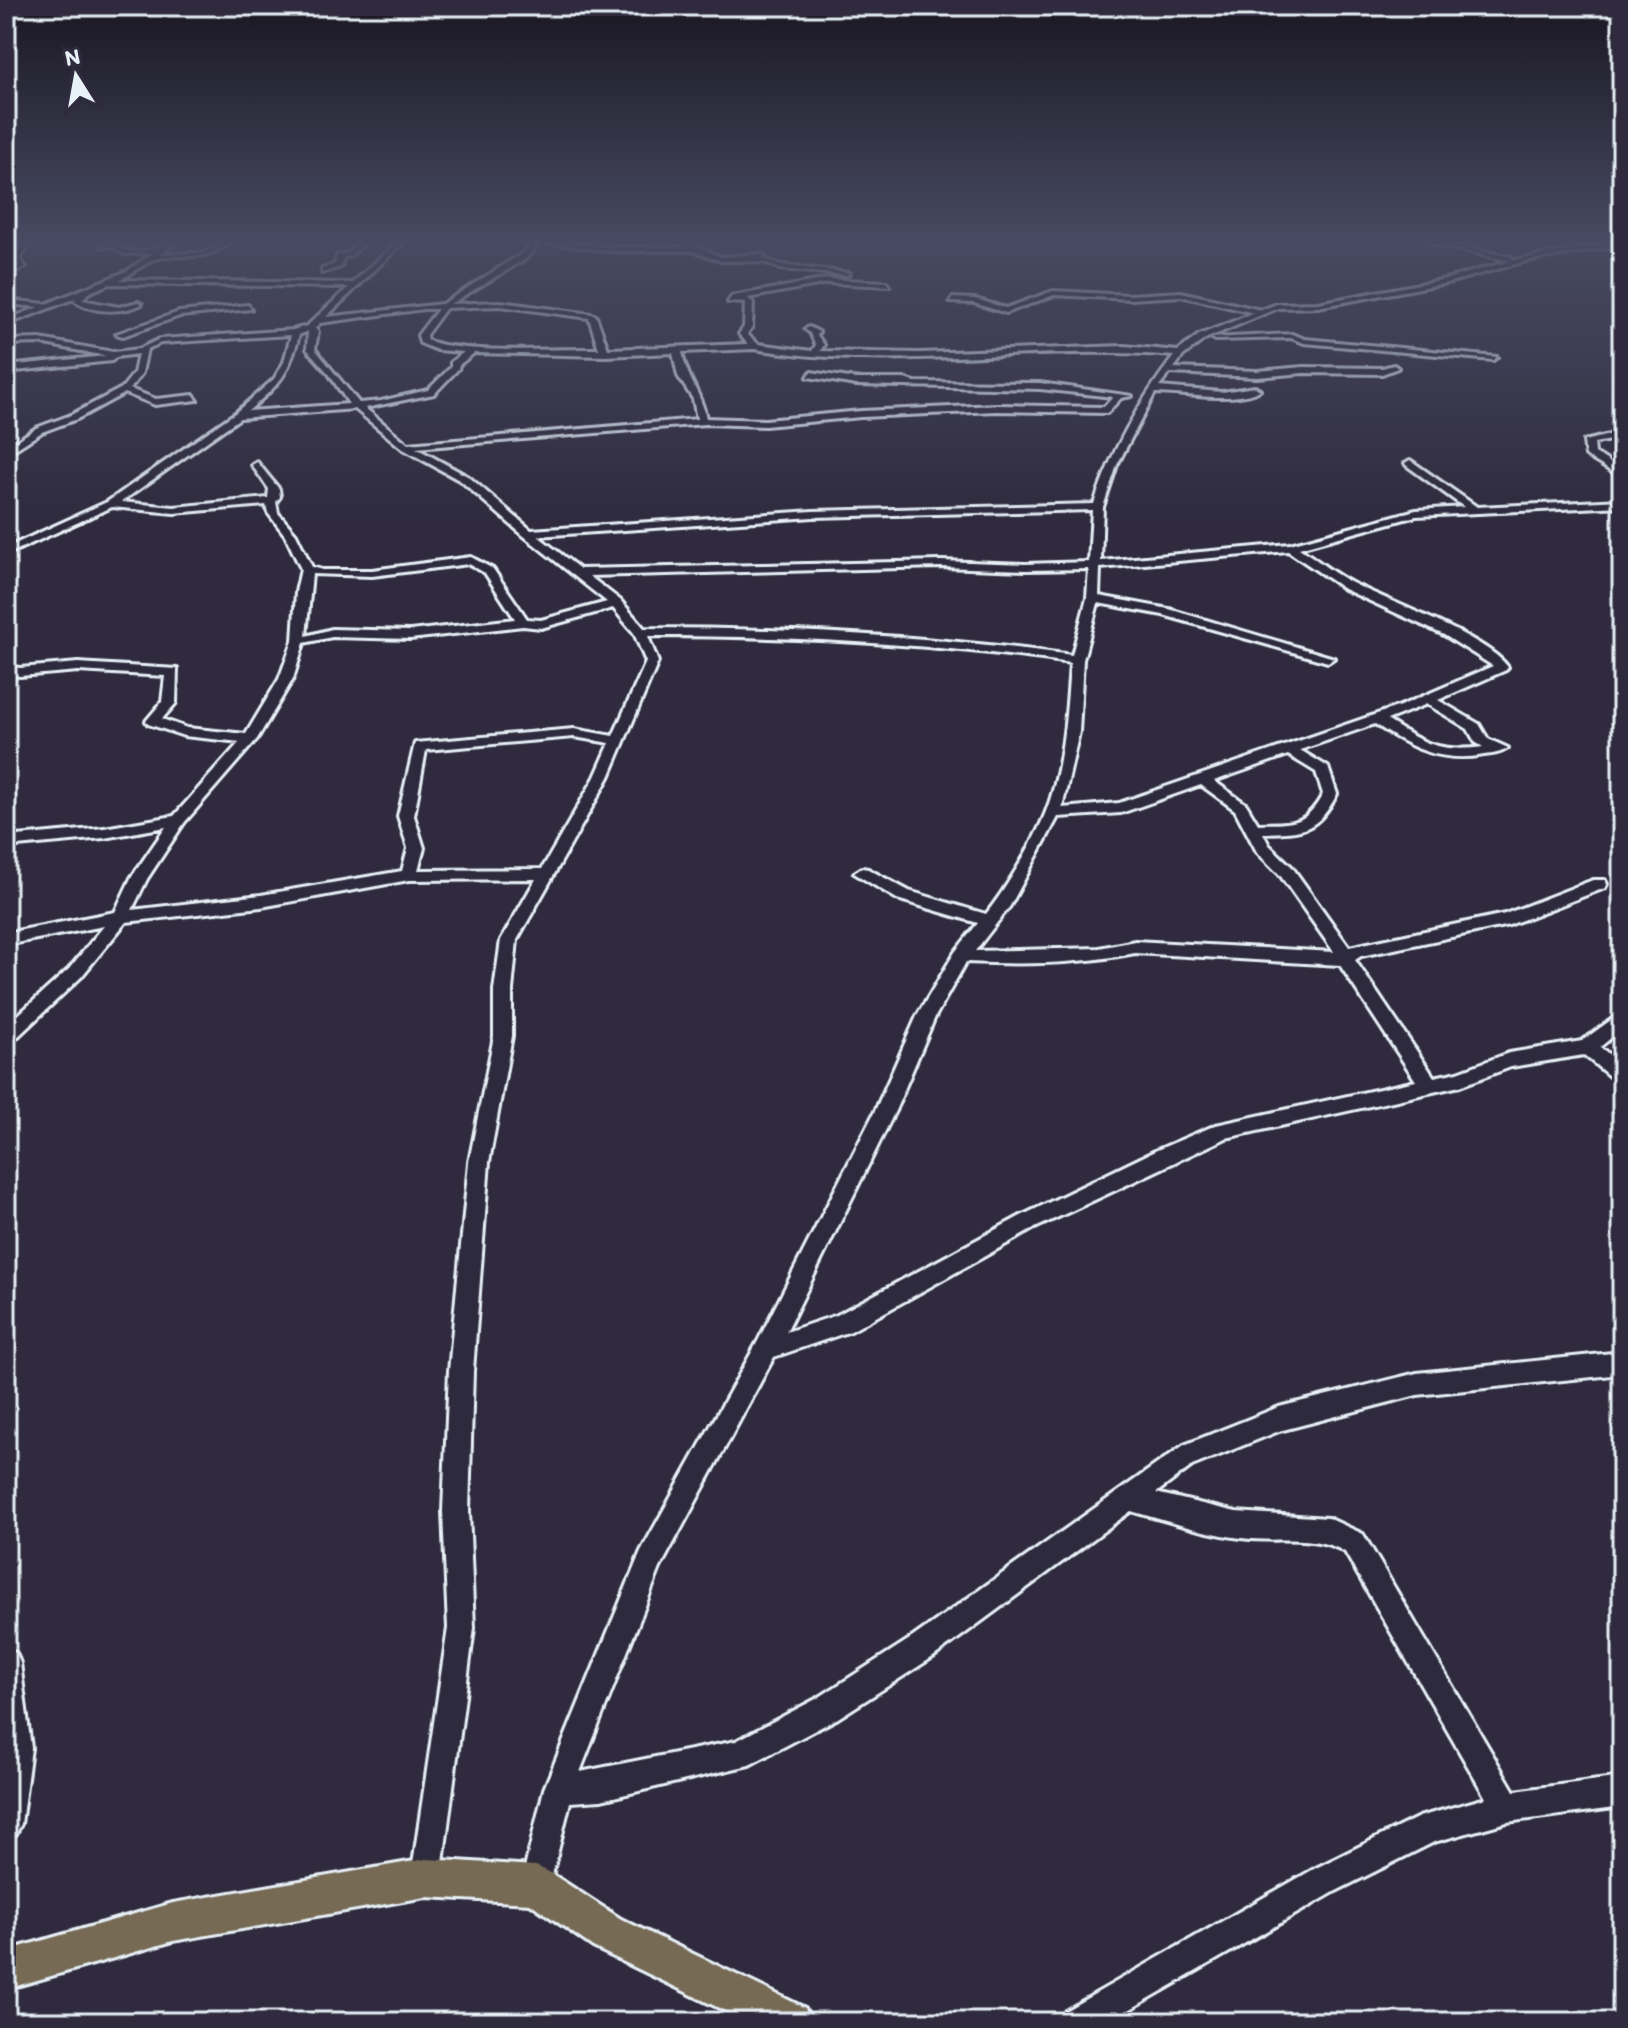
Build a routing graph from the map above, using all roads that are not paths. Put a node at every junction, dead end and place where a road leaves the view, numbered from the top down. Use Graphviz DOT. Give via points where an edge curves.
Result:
graph roads {
  1 [pos="208,334"];
  2 [pos="306,334"];
  3 [pos="310,334"];
  4 [pos="423,334"];
  5 [pos="599,334"];
  6 [pos="743,334"];
  7 [pos="814,334"];
  8 [pos="1211,334"];
  9 [pos="1205,336"];
  10 [pos="6,342"];
  11 [pos="25,342"];
  12 [pos="755,346"];
  13 [pos="472,350"];
  14 [pos="677,350"];
  15 [pos="605,353"];
  16 [pos="815,353"];
  17 [pos="143,354"];
  18 [pos="1016,354"];
  19 [pos="1180,354"];
  20 [pos="1493,357"];
  21 [pos="899,364"];
  22 [pos="8,368"];
  23 [pos="1394,368"];
  24 [pos="1168,370"];
  25 [pos="811,375"];
  26 [pos="902,382"];
  27 [pos="914,385"];
  28 [pos="1040,386"];
  29 [pos="125,390"];
  30 [pos="1255,390"];
  31 [pos="1149,394"];
  32 [pos="1119,395"];
  33 [pos="194,398"];
  34 [pos="359,407"];
  35 [pos="997,408"];
  36 [pos="238,415"];
  37 [pos="702,421"];
  38 [pos="1622,435"];
  39 [pos="406,447"];
  40 [pos="6,452"];
  41 [pos="1410,463"];
  42 [pos="257,465"];
  43 [pos="1622,475"];
  44 [pos="271,501"];
  45 [pos="1622,503"];
  46 [pos="111,504"];
  47 [pos="1098,507"];
  48 [pos="1474,510"];
  49 [pos="528,534"];
  50 [pos="1290,547"];
  51 [pos="6,552"];
  52 [pos="1093,565"];
  53 [pos="577,573"];
  54 [pos="311,574"];
  55 [pos="1093,598"];
  56 [pos="616,603"];
  57 [pos="523,622"];
  58 [pos="640,632"];
  59 [pos="299,641"];
  60 [pos="1328,658"];
  61 [pos="1077,660"];
  62 [pos="6,670"];
  63 [pos="1427,699"];
  64 [pos="1377,719"];
  65 [pos="250,739"];
  66 [pos="620,741"];
  67 [pos="1288,749"];
  68 [pos="1203,780"];
  69 [pos="1053,813"];
  70 [pos="179,820"];
  71 [pos="1252,829"];
  72 [pos="6,842"];
  73 [pos="862,873"];
  74 [pos="545,874"];
  75 [pos="409,875"];
  76 [pos="1599,884"];
  77 [pos="121,917"];
  78 [pos="987,920"];
  79 [pos="6,939"];
  80 [pos="961,956"];
  81 [pos="1345,959"];
  82 [pos="1622,1019"];
  83 [pos="6,1037"];
  84 [pos="1587,1047"];
  85 [pos="1622,1076"];
  86 [pos="1429,1085"];
  87 [pos="766,1349"];
  88 [pos="1622,1363"];
  89 [pos="1129,1498"];
  90 [pos="6,1663"];
  91 [pos="559,1789"];
  92 [pos="1622,1792"];
  93 [pos="1507,1807"];
  94 [pos="6,1824"];
  95 [pos="426,1878"];
  96 [pos="536,1885"];
  97 [pos="6,1970"];
  98 [pos="791,2022"];
  99 [pos="1076,2022"];
  1 -- 17 [label="street" via="160,341"];
  2 -- 36 [label="street" via="278,380"];
  3 -- 34 [label="street" via="311,349"];
  4 -- 13 [label="street" via="423,341 437,347"];
  5 -- 15 [label="street"];
  6 -- 12 [label="street"];
  7 -- 16 [label="street" via="820,345"];
  8 -- 9 [label="street"];
  9 -- 19 [label="street"];
  9 -- 20 [label="street" via="1292,336"];
  10 -- 11 [label="street"];
  11 -- 17 [label="street" via="81,346 113,355"];
  11 -- 22 [label="street" via="39,346"];
  12 -- 14 [label="street"];
  12 -- 16 [label="street"];
  13 -- 15 [label="street"];
  13 -- 34 [label="street" via="431,392"];
  14 -- 15 [label="street"];
  14 -- 37 [label="street"];
  16 -- 21 [label="street"];
  17 -- 22 [label="street"];
  17 -- 29 [label="street" via="133,383"];
  18 -- 19 [label="street" via="1124,349"];
  18 -- 21 [label="street"];
  18 -- 28 [label="street"];
  19 -- 24 [label="street"];
  21 -- 26 [label="street" via="892,378"];
  23 -- 24 [label="street" via="1257,374"];
  24 -- 31 [label="street"];
  25 -- 26 [label="street"];
  26 -- 27 [label="street"];
  27 -- 28 [label="street"];
  27 -- 35 [label="street" via="907,390 931,407"];
  28 -- 32 [label="street"];
  29 -- 33 [label="street" via="155,402"];
  29 -- 40 [label="street" via="39,430"];
  30 -- 31 [label="street"];
  31 -- 32 [label="street"];
  31 -- 47 [label="street" via="1112,465"];
  32 -- 35 [label="street" via="1107,410"];
  34 -- 36 [label="street"];
  34 -- 39 [label="street"];
  35 -- 37 [label="street" via="765,423"];
  36 -- 46 [label="street"];
  37 -- 39 [label="street"];
  38 -- 43 [label="street" via="1589,441 1590,454"];
  39 -- 49 [label="street" via="465,479"];
  41 -- 48 [label="street"];
  42 -- 44 [label="street" via="274,489"];
  44 -- 46 [label="street" via="174,510"];
  44 -- 54 [label="street" via="273,513"];
  45 -- 48 [label="street"];
  46 -- 51 [label="street"];
  47 -- 49 [label="street" via="754,515"];
  47 -- 52 [label="street"];
  48 -- 50 [label="street" via="1400,516"];
  49 -- 53 [label="street"];
  50 -- 52 [label="street"];
  50 -- 63 [label="street" via="1348,586 1448,632 1501,667"];
  52 -- 53 [label="street" via="884,564"];
  52 -- 55 [label="street"];
  53 -- 56 [label="street"];
  54 -- 57 [label="street" via="372,573 471,560 489,571"];
  54 -- 59 [label="street"];
  55 -- 60 [label="street" via="1165,612"];
  55 -- 61 [label="street"];
  56 -- 57 [label="street" via="541,624"];
  56 -- 58 [label="street"];
  57 -- 59 [label="street" via="410,635 332,633"];
  58 -- 61 [label="street" via="711,631 984,647"];
  58 -- 66 [label="street" via="652,662"];
  59 -- 65 [label="street" via="286,679"];
  61 -- 69 [label="street" via="1072,732"];
  62 -- 65 [label="street" via="172,672 169,703 153,721 184,732"];
  63 -- 64 [label="street"];
  63 -- 64 [label="street" via="1474,727 1481,742 1501,748 1442,755 1421,748"];
  64 -- 67 [label="street"];
  65 -- 70 [label="street"];
  66 -- 74 [label="street"];
  66 -- 75 [label="street" via="574,733 420,746 406,816 416,848"];
  67 -- 68 [label="street"];
  67 -- 71 [label="street" via="1323,770 1330,794 1318,818 1308,825"];
  68 -- 69 [label="street" via="1121,808"];
  68 -- 71 [label="street" via="1235,801"];
  69 -- 78 [label="street" via="1004,902"];
  70 -- 72 [label="street"];
  70 -- 77 [label="street" via="139,878"];
  71 -- 81 [label="street"];
  73 -- 78 [label="street" via="903,895"];
  74 -- 75 [label="street"];
  74 -- 95 [label="street" via="509,940 503,1036 479,1162 461,1371 456,1511 461,1628"];
  75 -- 77 [label="street" via="261,901"];
  76 -- 81 [label="street" via="1509,919 1356,951"];
  77 -- 79 [label="street"];
  77 -- 83 [label="street" via="75,973"];
  78 -- 80 [label="street"];
  80 -- 81 [label="street" via="1099,954 1135,947"];
  80 -- 87 [label="street" via="926,1016 885,1111"];
  81 -- 86 [label="street"];
  82 -- 84 [label="street"];
  84 -- 85 [label="street"];
  84 -- 86 [label="street" via="1509,1060"];
  86 -- 87 [label="street" via="1223,1131 1028,1222 843,1324"];
  87 -- 91 [label="street" via="650,1560"];
  88 -- 89 [label="street" via="1417,1384 1294,1415 1184,1457"];
  89 -- 91 [label="street" via="923,1647 828,1708 739,1755"];
  89 -- 93 [label="street" via="1255,1527 1322,1527 1354,1543"];
  90 -- 94 [label="street" via="17,1748"];
  91 -- 96 [label="street"];
  92 -- 93 [label="street"];
  93 -- 99 [label="street" via="1430,1828 1325,1880"];
  95 -- 96 [label="main road"];
  95 -- 97 [label="main road" via="173,1922"];
  96 -- 98 [label="main road" via="607,1933"];
}
